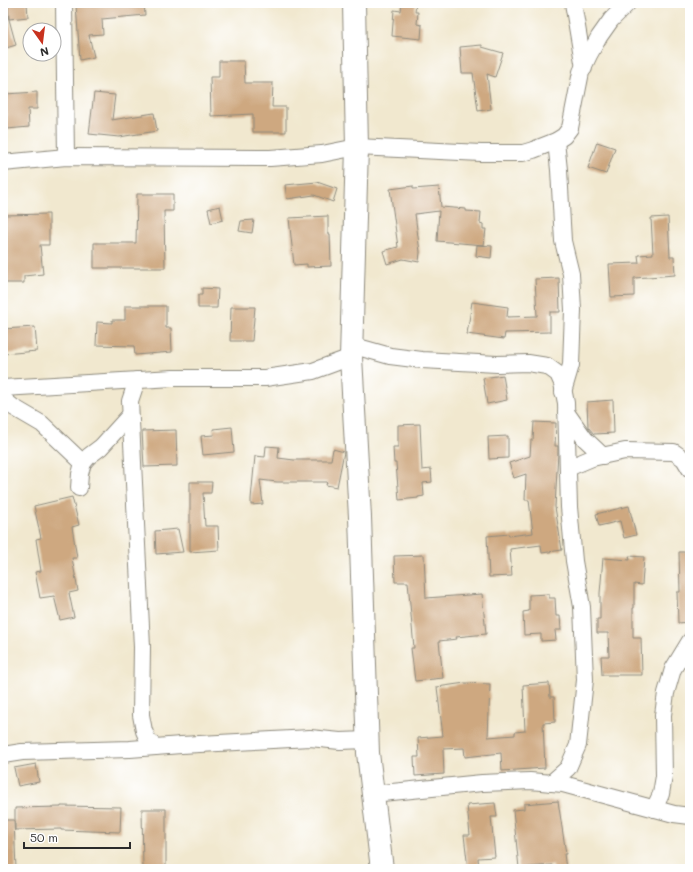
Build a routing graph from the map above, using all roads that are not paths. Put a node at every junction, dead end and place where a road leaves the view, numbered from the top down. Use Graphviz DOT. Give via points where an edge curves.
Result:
graph roads {
  1 [pos="64,3"];
  2 [pos="354,3"];
  3 [pos="573,3"];
  4 [pos="628,3"];
  5 [pos="584,68"];
  6 [pos="556,142"];
  7 [pos="357,147"];
  8 [pos="66,157"];
  9 [pos="3,162"];
  10 [pos="351,351"];
  11 [pos="138,380"];
  12 [pos="3,388"];
  13 [pos="564,392"];
  14 [pos="3,400"];
  15 [pos="566,412"];
  16 [pos="130,415"];
  17 [pos="603,456"];
  18 [pos="83,463"];
  19 [pos="568,468"];
  20 [pos="690,469"];
  21 [pos="79,488"];
  22 [pos="690,641"];
  23 [pos="690,668"];
  24 [pos="673,671"];
  25 [pos="143,722"];
  26 [pos="367,740"];
  27 [pos="155,747"];
  28 [pos="3,748"];
  29 [pos="130,749"];
  30 [pos="22,752"];
  31 [pos="3,755"];
  32 [pos="551,783"];
  33 [pos="372,794"];
  34 [pos="654,809"];
  35 [pos="690,816"];
  36 [pos="382,869"];
  1 -- 8 [label="street"];
  2 -- 7 [label="street"];
  3 -- 5 [label="street"];
  4 -- 5 [label="street" via="599,37"];
  5 -- 6 [label="street" via="570,128"];
  6 -- 7 [label="street" via="523,153"];
  6 -- 13 [label="street" via="563,241 571,274 573,310 571,365"];
  7 -- 8 [label="street" via="322,154 270,158"];
  7 -- 10 [label="street"];
  8 -- 9 [label="street"];
  10 -- 11 [label="street" via="313,371 265,378"];
  10 -- 13 [label="street" via="422,360 528,363 547,366 558,374"];
  10 -- 26 [label="street" via="360,517"];
  11 -- 12 [label="street"];
  11 -- 16 [label="street" via="130,401"];
  13 -- 15 [label="street"];
  14 -- 18 [label="street" via="42,424"];
  15 -- 17 [label="street" via="585,439"];
  15 -- 19 [label="street"];
  16 -- 18 [label="street"];
  16 -- 25 [label="street" via="142,648"];
  17 -- 19 [label="street"];
  17 -- 20 [label="street" via="625,451 674,452 684,459"];
  18 -- 21 [label="street"];
  19 -- 32 [label="street" via="571,538 582,607 585,680 578,745 568,768"];
  22 -- 24 [label="street"];
  23 -- 24 [label="street"];
  24 -- 34 [label="street" via="666,693 663,716 663,782"];
  25 -- 27 [label="street" via="144,732"];
  25 -- 29 [label="street"];
  26 -- 27 [label="street" via="310,738"];
  26 -- 33 [label="street"];
  27 -- 29 [label="street"];
  28 -- 30 [label="street"];
  29 -- 30 [label="street"];
  30 -- 31 [label="street"];
  32 -- 33 [label="street" via="482,783"];
  32 -- 34 [label="street"];
  33 -- 36 [label="street"];
  34 -- 35 [label="street"];
}
